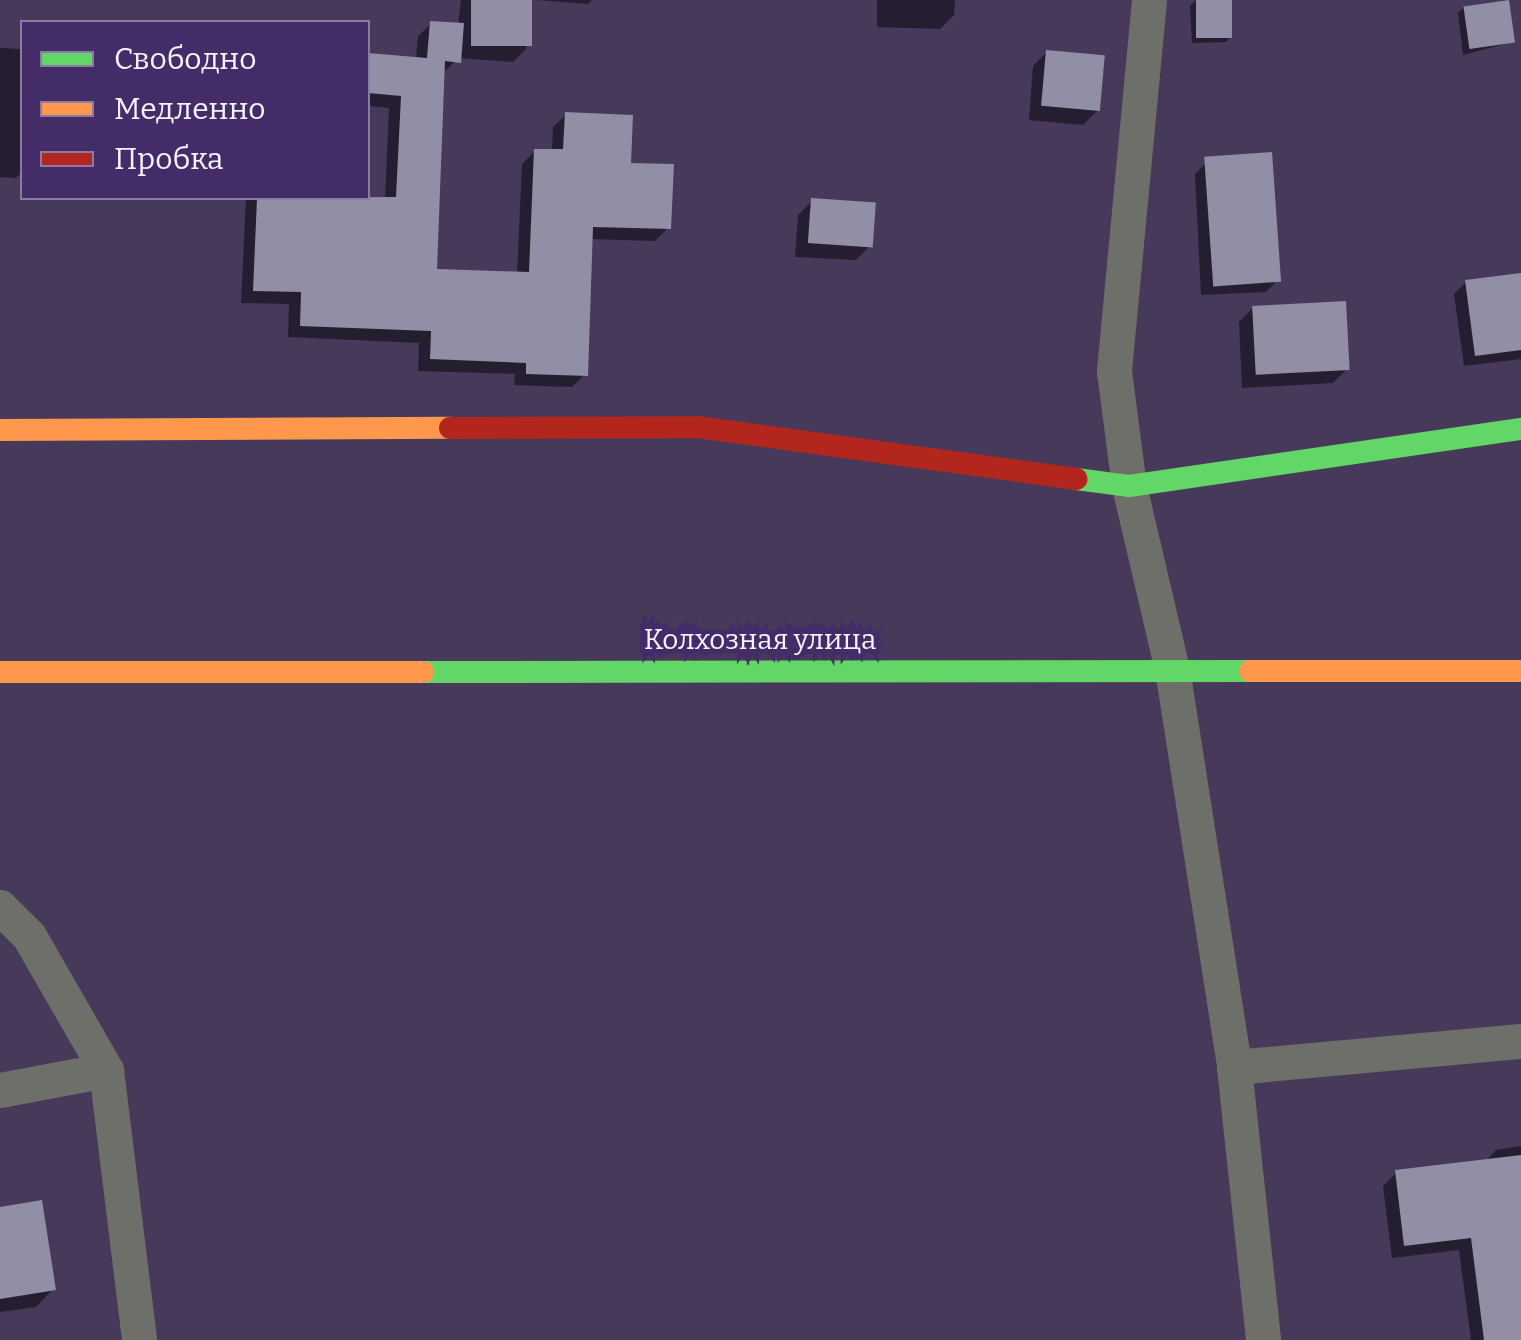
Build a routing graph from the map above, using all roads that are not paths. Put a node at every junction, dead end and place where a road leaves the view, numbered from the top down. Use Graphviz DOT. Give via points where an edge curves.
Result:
graph roads {
  1 [pos="1149,0"];
  2 [pos="1521,429"];
  3 [pos="0,430"];
  4 [pos="1129,486"];
  5 [pos="1172,669"];
  6 [pos="1521,671"];
  7 [pos="0,672"];
  8 [pos="0,907"];
  9 [pos="1521,1041"];
  10 [pos="1234,1067"];
  11 [pos="106,1070"];
  12 [pos="0,1090"];
  13 [pos="140,1340"];
  14 [pos="1263,1340"];
  1 -- 4 [label="street" via="1114,371"];
  2 -- 4 [label="street"];
  3 -- 4 [label="street" via="697,427"];
  4 -- 5 [label="street"];
  5 -- 6 [label="street, Колхозная улица"];
  5 -- 7 [label="street, Колхозная улица"];
  5 -- 10 [label="street"];
  8 -- 11 [label="street" via="29,936"];
  9 -- 10 [label="street"];
  10 -- 14 [label="street"];
  11 -- 12 [label="street"];
  11 -- 13 [label="street"];
}
